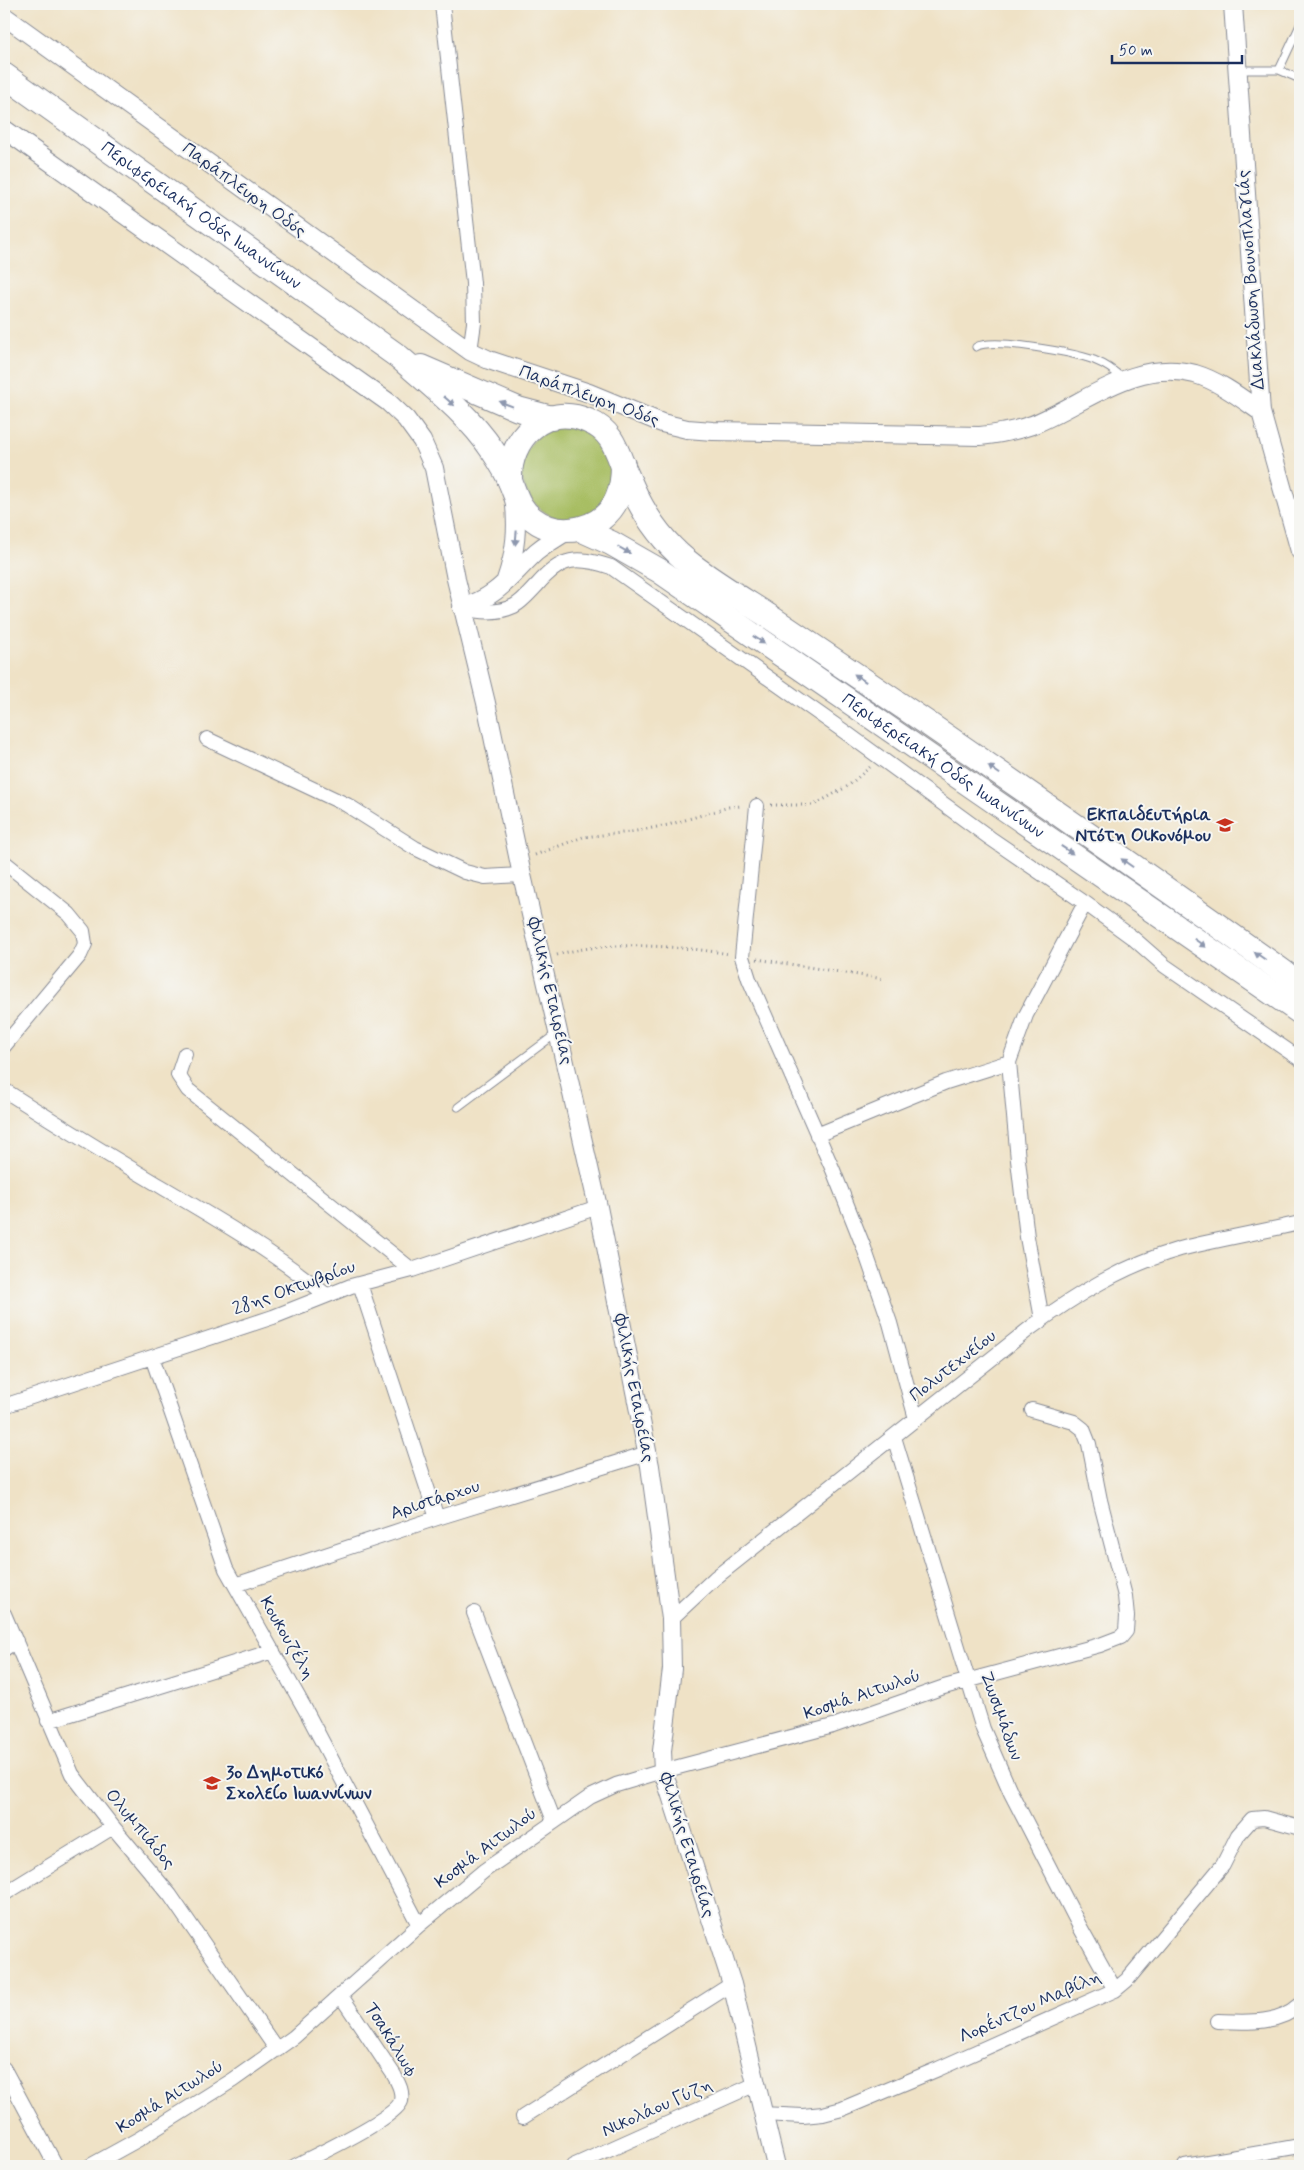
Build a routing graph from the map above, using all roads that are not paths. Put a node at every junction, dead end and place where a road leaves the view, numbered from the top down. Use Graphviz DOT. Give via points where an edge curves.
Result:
graph roads {
  1 [pos="442,4"];
  2 [pos="1233,4"];
  3 [pos="4,16"];
  4 [pos="1300,25"];
  5 [pos="1238,70"];
  6 [pos="1279,70"];
  7 [pos="4,75"];
  8 [pos="1300,79"];
  9 [pos="4,129"];
  10 [pos="976,347"];
  11 [pos="470,351"];
  12 [pos="399,357"];
  13 [pos="1123,380"];
  14 [pos="602,398"];
  15 [pos="1261,412"];
  16 [pos="552,418"];
  17 [pos="590,421"];
  18 [pos="623,465"];
  19 [pos="511,487"];
  20 [pos="574,529"];
  21 [pos="1300,552"];
  22 [pos="506,582"];
  23 [pos="462,608"];
  24 [pos="207,739"];
  25 [pos="757,806"];
  26 [pos="4,862"];
  27 [pos="521,869"];
  28 [pos="1086,903"];
  29 [pos="1300,984"];
  30 [pos="1300,1012"];
  31 [pos="559,1032"];
  32 [pos="4,1046"];
  33 [pos="185,1054"];
  34 [pos="1300,1059"];
  35 [pos="1009,1062"];
  36 [pos="4,1090"];
  37 [pos="458,1107"];
  38 [pos="817,1135"];
  39 [pos="598,1207"];
  40 [pos="1300,1223"];
  41 [pos="412,1270"];
  42 [pos="360,1284"];
  43 [pos="326,1294"];
  44 [pos="1042,1319"];
  45 [pos="152,1357"];
  46 [pos="4,1406"];
  47 [pos="1032,1410"];
  48 [pos="916,1419"];
  49 [pos="894,1437"];
  50 [pos="648,1453"];
  51 [pos="437,1518"];
  52 [pos="234,1585"];
  53 [pos="474,1613"];
  54 [pos="4,1614"];
  55 [pos="671,1619"];
  56 [pos="16,1641"];
  57 [pos="4,1649"];
  58 [pos="273,1651"];
  59 [pos="968,1680"];
  60 [pos="48,1721"];
  61 [pos="663,1771"];
  62 [pos="554,1820"];
  63 [pos="113,1827"];
  64 [pos="1300,1828"];
  65 [pos="4,1894"];
  66 [pos="419,1925"];
  67 [pos="732,1984"];
  68 [pos="1115,1990"];
  69 [pos="341,1996"];
  70 [pos="1300,2005"];
  71 [pos="1218,2021"];
  72 [pos="277,2050"];
  73 [pos="4,2069"];
  74 [pos="756,2084"];
  75 [pos="762,2114"];
  76 [pos="523,2117"];
  77 [pos="1300,2146"];
  78 [pos="56,2166"];
  79 [pos="90,2166"];
  80 [pos="295,2166"];
  81 [pos="573,2166"];
  82 [pos="776,2166"];
  83 [pos="1185,2166"];
  1 -- 11 [label="street" via="473,283 474,323"];
  2 -- 5 [label="street, Διακλάδωση Βουνοπλαγιάς"];
  3 -- 11 [label="street, Παράπλευρη Οδός"];
  4 -- 6 [label="lane"];
  5 -- 6 [label="lane"];
  5 -- 15 [label="street, Διακλάδωση Βουνοπλαγιάς"];
  6 -- 8 [label="lane"];
  7 -- 12 [label="highway, Περιφερειακή Οδός Ιωαννίνων"];
  9 -- 23 [label="street" via="388,402 406,419 422,441 434,468"];
  10 -- 13 [label="lane" via="998,343 1080,357 1100,363"];
  11 -- 14 [label="street, Παράπλευρη Οδός"];
  16 -- 12 [label="highway, Περιφερειακή Οδός Ιωαννίνων, one-way" via="498,401"];
  12 -- 19 [label="highway, Περιφερειακή Οδός Ιωαννίνων, one-way" via="476,428 493,451"];
  13 -- 14 [label="street, Παράπλευρη Οδός" via="1031,425 1006,433 980,436 687,429 662,423"];
  13 -- 15 [label="street, Παράπλευρη Οδός" via="1153,371 1195,374"];
  14 -- 17 [label="street"];
  15 -- 21 [label="street, Διακλάδωση Βουνοπλαγιάς"];
  16 -- 17 [label="highway, Περιφερειακή Οδός Ιωαννίνων" via="571,416"];
  16 -- 19 [label="highway, Περιφερειακή Οδός Ιωαννίνων" via="531,428 516,446 511,458"];
  17 -- 18 [label="highway, Περιφερειακή Οδός Ιωαννίνων" via="615,444"];
  18 -- 20 [label="highway" via="617,500 602,518"];
  29 -- 18 [label="highway, Περιφερειακή Οδός Ιωαννίνων, one-way" via="927,723 692,565 656,528 643,509"];
  19 -- 20 [label="highway, Περιφερειακή Οδός Ιωαννίνων" via="525,513 535,521 557,530"];
  19 -- 22 [label="street, one-way" via="517,540"];
  20 -- 22 [label="street" via="537,552"];
  20 -- 30 [label="highway, Περιφερειακή Οδός Ιωαννίνων, one-way" via="611,543 660,571"];
  22 -- 23 [label="street" via="493,594"];
  23 -- 27 [label="street, Φιλικής Εταιρείας"];
  23 -- 28 [label="street" via="498,612 516,605 556,566 573,559 589,560 611,568"];
  24 -- 27 [label="street" via="340,801 415,848 458,869 485,877"];
  25 -- 38 [label="street" via="742,957"];
  26 -- 32 [label="street" via="70,914 83,931 86,944"];
  27 -- 31 [label="street, Φιλικής Εταιρείας"];
  28 -- 34 [label="street" via="1165,966"];
  28 -- 35 [label="street" via="1026,1015"];
  31 -- 37 [label="lane"];
  31 -- 39 [label="street, Φιλικής Εταιρείας"];
  33 -- 41 [label="street" via="178,1075 188,1090"];
  35 -- 38 [label="street" via="946,1082"];
  35 -- 44 [label="street" via="1026,1228"];
  36 -- 43 [label="street" via="231,1228"];
  38 -- 48 [label="street" via="890,1322"];
  39 -- 41 [label="street, 28ης Οκτωβρίου"];
  39 -- 50 [label="street, Φιλικής Εταιρείας"];
  40 -- 44 [label="street, Πολυτεχνείου" via="1154,1258 1093,1286"];
  41 -- 42 [label="street, 28ης Οκτωβρίου"];
  42 -- 43 [label="street, 28ης Οκτωβρίου"];
  42 -- 51 [label="street"];
  43 -- 45 [label="street, 28ης Οκτωβρίου" via="273,1317"];
  44 -- 48 [label="street, Πολυτεχνείου"];
  45 -- 46 [label="street, 28ης Οκτωβρίου"];
  45 -- 52 [label="street, Κουκουζέλη" via="219,1551"];
  47 -- 59 [label="street, Κοσμά Αιτωλού" via="1074,1422 1083,1429 1125,1596 1126,1630 1115,1641"];
  48 -- 49 [label="street, Πολυτεχνείου"];
  49 -- 55 [label="street, Πολυτεχνείου" via="715,1578"];
  49 -- 59 [label="street, Ζωσιμάδων"];
  50 -- 51 [label="street, Αριστάρχου"];
  50 -- 55 [label="street, Φιλικής Εταιρείας"];
  51 -- 52 [label="street, Αριστάρχου"];
  52 -- 58 [label="street, Κουκουζέλη"];
  53 -- 62 [label="street"];
  54 -- 56 [label="street, Ολυμπιάδος"];
  55 -- 61 [label="street, Φιλικής Εταιρείας" via="672,1669 662,1751"];
  56 -- 57 [label="street"];
  56 -- 60 [label="street, Ολυμπιάδος"];
  58 -- 60 [label="street"];
  58 -- 66 [label="street, Κουκουζέλη"];
  59 -- 61 [label="street, Κοσμά Αιτωλού" via="833,1726"];
  59 -- 68 [label="street, Ζωσιμάδων" via="983,1729 1011,1793"];
  60 -- 63 [label="street, Ολυμπιάδος" via="72,1774"];
  61 -- 62 [label="street, Κοσμά Αιτωλού" via="603,1790"];
  61 -- 67 [label="street, Φιλικής Εταιρείας"];
  62 -- 66 [label="street, Κοσμά Αιτωλού" via="485,1870"];
  63 -- 65 [label="street"];
  63 -- 72 [label="street, Ολυμπιάδος" via="170,1895"];
  64 -- 68 [label="street, Λορέντζου Μαβίλη" via="1264,1818 1252,1819 1238,1835 1223,1866"];
  66 -- 69 [label="street, Κοσμά Αιτωλού"];
  67 -- 74 [label="street, Φιλικής Εταιρείας"];
  67 -- 76 [label="street"];
  68 -- 75 [label="street, Λορέντζου Μαβίλη" via="842,2109 803,2116"];
  69 -- 72 [label="street, Κοσμά Αιτωλού"];
  69 -- 80 [label="street, Τσακάλωφ" via="394,2075 400,2086 401,2100 380,2120"];
  70 -- 71 [label="street" via="1295,2010 1259,2022"];
  72 -- 79 [label="street, Κοσμά Αιτωλού" via="139,2140"];
  73 -- 78 [label="street"];
  74 -- 75 [label="street, Φιλικής Εταιρείας"];
  74 -- 81 [label="street, Νικολάου Γύζη"];
  75 -- 82 [label="street, Φιλικής Εταιρείας"];
  77 -- 83 [label="street"];
}
